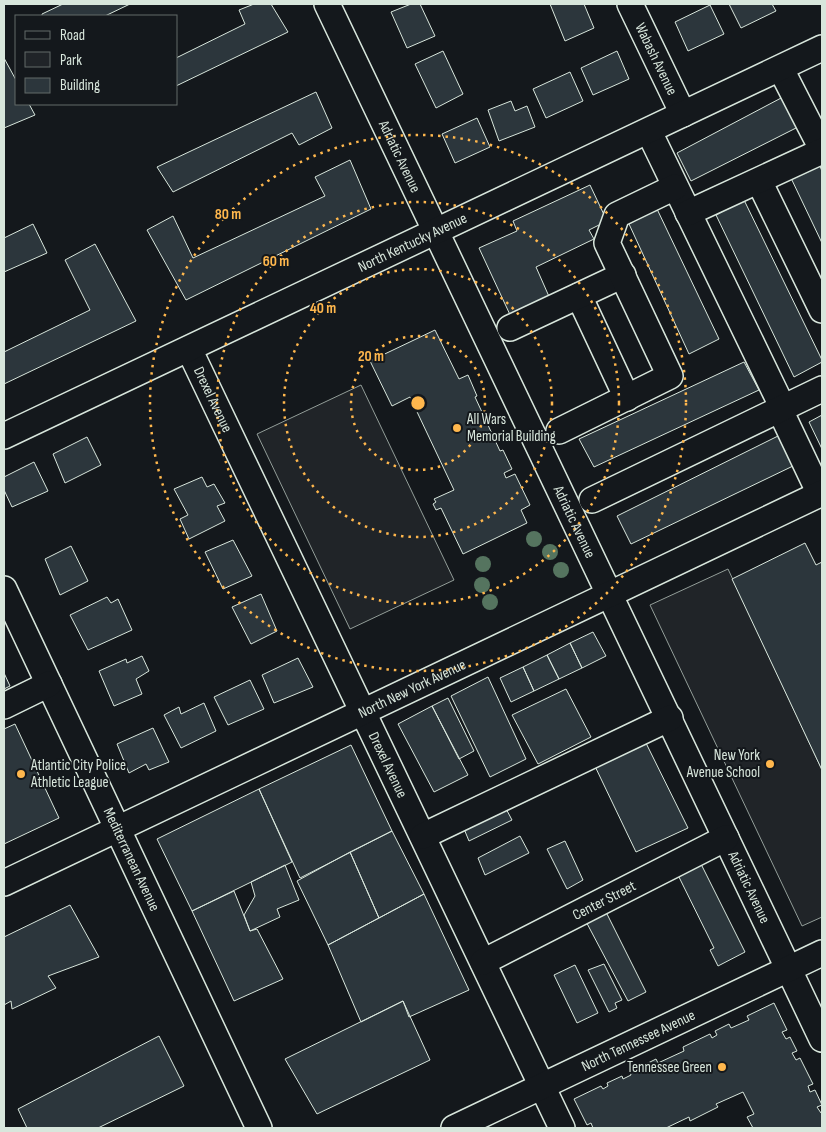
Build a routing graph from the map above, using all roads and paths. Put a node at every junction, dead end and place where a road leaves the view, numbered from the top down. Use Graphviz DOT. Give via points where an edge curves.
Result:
graph roads {
  1 [pos="327,4"];
  2 [pos="630,4"];
  3 [pos="822,48"];
  4 [pos="786,79"];
  5 [pos="683,114"];
  6 [pos="654,142"];
  7 [pos="822,150"];
  8 [pos="759,180"];
  9 [pos="675,187"];
  10 [pos="688,213"];
  11 [pos="436,231"];
  12 [pos="623,275"];
  13 [pos="579,296"];
  14 [pos="822,310"];
  15 [pos="510,328"];
  16 [pos="189,349"];
  17 [pos="822,389"];
  18 [pos="627,398"];
  19 [pos="780,410"];
  20 [pos="560,431"];
  21 [pos="4,436"];
  22 [pos="821,494"];
  23 [pos="592,500"];
  24 [pos="4,589"];
  25 [pos="610,594"];
  26 [pos="49,684"];
  27 [pos="4,706"];
  28 [pos="363,711"];
  29 [pos="670,718"];
  30 [pos="118,829"];
  31 [pos="423,836"];
  32 [pos="726,838"];
  33 [pos="4,883"];
  34 [pos="822,953"];
  35 [pos="483,962"];
  36 [pos="788,968"];
  37 [pos="822,1039"];
  38 [pos="542,1087"];
  39 [pos="260,1128"];
  40 [pos="454,1128"];
  41 [pos="562,1128"];
  1 -- 11 [label="street, Adriatic Avenue"];
  2 -- 5 [label="street, Wabash Avenue"];
  3 -- 5 [label="street, North Kentucky Avenue"];
  4 -- 7 [label="street"];
  5 -- 11 [label="street, North Kentucky Avenue"];
  6 -- 9 [label="street"];
  7 -- 8 [label="street"];
  8 -- 10 [label="street"];
  8 -- 14 [label="street"];
  9 -- 10 [label="street"];
  9 -- 12 [label="street" via="617,216 607,242"];
  10 -- 19 [label="street" via="779,400"];
  11 -- 16 [label="street, North Kentucky Avenue"];
  11 -- 25 [label="street, Adriatic Avenue"];
  12 -- 13 [label="street"];
  12 -- 18 [label="street" via="670,376"];
  13 -- 15 [label="street"];
  13 -- 18 [label="street"];
  16 -- 21 [label="street, North Kentucky Avenue"];
  16 -- 28 [label="street, Drexel Avenue"];
  17 -- 19 [label="street"];
  18 -- 20 [label="street"];
  19 -- 22 [label="street"];
  19 -- 23 [label="street"];
  22 -- 25 [label="street, North New York Avenue"];
  24 -- 26 [label="street, Mediterranean Avenue"];
  25 -- 28 [label="street, North New York Avenue"];
  25 -- 29 [label="street, Adriatic Avenue"];
  26 -- 27 [label="street"];
  26 -- 30 [label="street, Mediterranean Avenue"];
  28 -- 30 [label="street, North New York Avenue"];
  28 -- 31 [label="street, Drexel Avenue"];
  29 -- 31 [label="street"];
  29 -- 32 [label="street, Adriatic Avenue"];
  30 -- 33 [label="street, North New York Avenue"];
  30 -- 39 [label="street, Mediterranean Avenue"];
  31 -- 35 [label="street, Drexel Avenue"];
  32 -- 35 [label="street, Center Street"];
  32 -- 36 [label="street, Adriatic Avenue"];
  34 -- 36 [label="street, North Tennessee Avenue"];
  35 -- 38 [label="street, Drexel Avenue"];
  36 -- 37 [label="street, Adriatic Avenue"];
  36 -- 38 [label="street, North Tennessee Avenue"];
  38 -- 40 [label="street, North Tennessee Avenue"];
  38 -- 41 [label="street, Drexel Avenue"];
}
